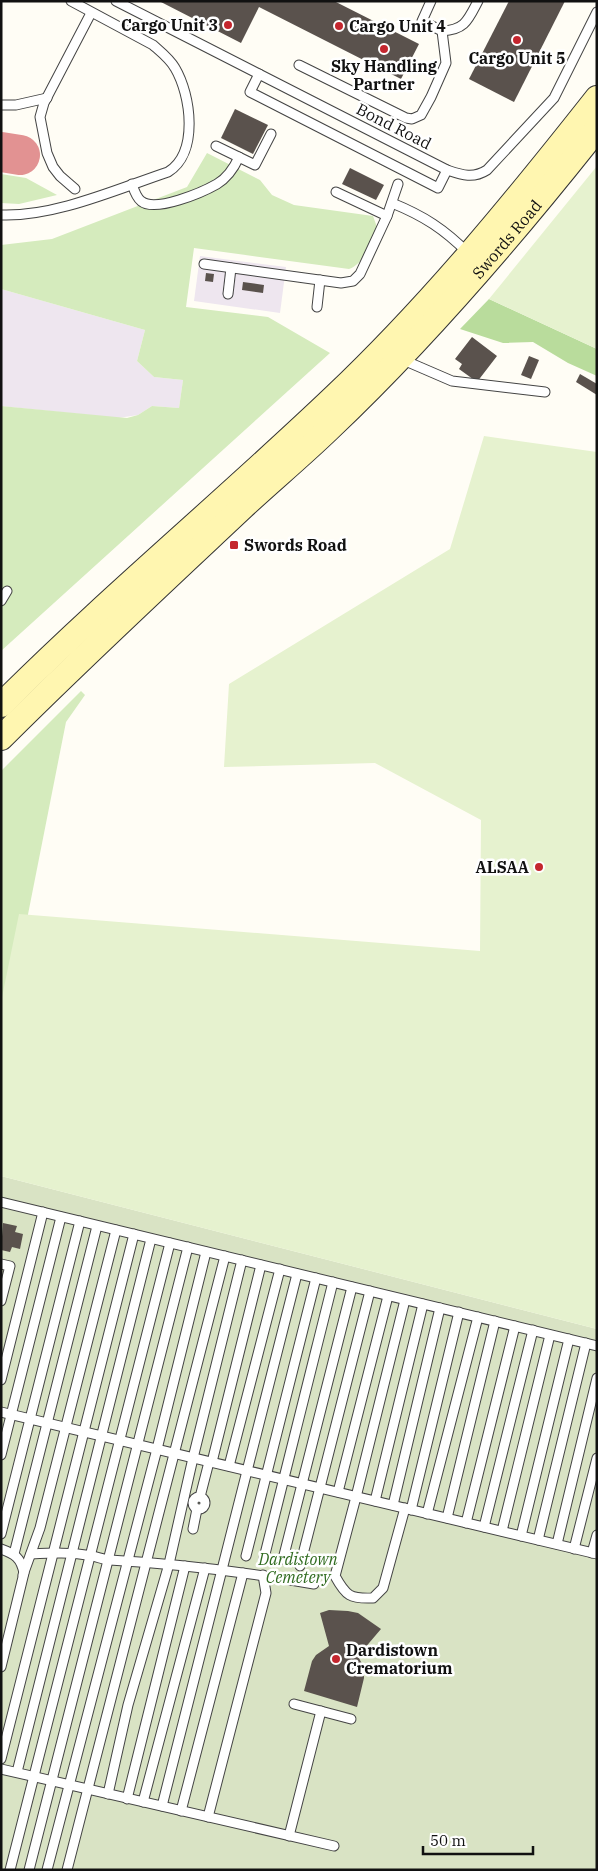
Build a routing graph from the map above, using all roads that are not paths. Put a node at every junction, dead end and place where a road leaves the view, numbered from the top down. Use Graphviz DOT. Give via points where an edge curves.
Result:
graph roads {
  1 [pos="72,1"];
  2 [pos="116,1"];
  3 [pos="431,1"];
  4 [pos="478,1"];
  5 [pos="597,12"];
  6 [pos="91,13"];
  7 [pos="442,31"];
  8 [pos="299,65"];
  9 [pos="259,74"];
  10 [pos="47,98"];
  11 [pos="597,98"];
  12 [pos="1,105"];
  13 [pos="597,129"];
  14 [pos="271,134"];
  15 [pos="216,146"];
  16 [pos="239,158"];
  17 [pos="447,170"];
  18 [pos="132,184"];
  19 [pos="398,184"];
  20 [pos="75,189"];
  21 [pos="336,192"];
  22 [pos="392,203"];
  23 [pos="1,215"];
  24 [pos="387,216"];
  25 [pos="470,255"];
  26 [pos="204,264"];
  27 [pos="231,268"];
  28 [pos="320,280"];
  29 [pos="228,294"];
  30 [pos="317,307"];
  31 [pos="399,358"];
  32 [pos="545,392"];
  33 [pos="8,591"];
  34 [pos="1,601"];
  35 [pos="1,705"];
  36 [pos="1,738"];
  37 [pos="1,1202"];
  38 [pos="43,1212"];
  39 [pos="61,1217"];
  40 [pos="80,1221"];
  41 [pos="97,1226"];
  42 [pos="116,1230"];
  43 [pos="134,1234"];
  44 [pos="151,1238"];
  45 [pos="170,1243"];
  46 [pos="188,1247"];
  47 [pos="206,1252"];
  48 [pos="225,1256"];
  49 [pos="242,1260"];
  50 [pos="1,1264"];
  51 [pos="260,1265"];
  52 [pos="280,1270"];
  53 [pos="298,1274"];
  54 [pos="316,1278"];
  55 [pos="333,1282"];
  56 [pos="352,1287"];
  57 [pos="370,1291"];
  58 [pos="388,1296"];
  59 [pos="405,1300"];
  60 [pos="1,1301"];
  61 [pos="422,1304"];
  62 [pos="440,1308"];
  63 [pos="459,1312"];
  64 [pos="478,1317"];
  65 [pos="495,1322"];
  66 [pos="514,1326"];
  67 [pos="533,1330"];
  68 [pos="550,1335"];
  69 [pos="569,1339"];
  70 [pos="586,1343"];
  71 [pos="597,1346"];
  72 [pos="597,1378"];
  73 [pos="1,1380"];
  74 [pos="1,1412"];
  75 [pos="11,1414"];
  76 [pos="30,1419"];
  77 [pos="48,1423"];
  78 [pos="66,1427"];
  79 [pos="84,1432"];
  80 [pos="102,1436"];
  81 [pos="120,1440"];
  82 [pos="138,1445"];
  83 [pos="157,1449"];
  84 [pos="175,1454"];
  85 [pos="1,1455"];
  86 [pos="193,1458"];
  87 [pos="597,1458"];
  88 [pos="211,1462"];
  89 [pos="229,1466"];
  90 [pos="247,1471"];
  91 [pos="266,1475"];
  92 [pos="284,1479"];
  93 [pos="301,1484"];
  94 [pos="320,1488"];
  95 [pos="338,1492"];
  96 [pos="356,1497"];
  97 [pos="184,1500"];
  98 [pos="375,1501"];
  99 [pos="202,1504"];
  100 [pos="393,1506"];
  101 [pos="408,1509"];
  102 [pos="427,1514"];
  103 [pos="447,1518"];
  104 [pos="466,1522"];
  105 [pos="484,1527"];
  106 [pos="193,1529"];
  107 [pos="502,1531"];
  108 [pos="1,1534"];
  109 [pos="597,1535"];
  110 [pos="521,1536"];
  111 [pos="538,1540"];
  112 [pos="557,1544"];
  113 [pos="1,1549"];
  114 [pos="574,1549"];
  115 [pos="53,1553"];
  116 [pos="594,1553"];
  117 [pos="14,1554"];
  118 [pos="31,1554"];
  119 [pos="72,1554"];
  120 [pos="91,1556"];
  121 [pos="246,1556"];
  122 [pos="264,1558"];
  123 [pos="283,1559"];
  124 [pos="108,1560"];
  125 [pos="127,1560"];
  126 [pos="146,1561"];
  127 [pos="169,1564"];
  128 [pos="185,1566"];
  129 [pos="300,1566"];
  130 [pos="206,1568"];
  131 [pos="222,1570"];
  132 [pos="243,1573"];
  133 [pos="23,1575"];
  134 [pos="264,1575"];
  135 [pos="314,1584"];
  136 [pos="1,1667"];
  137 [pos="294,1704"];
  138 [pos="321,1711"];
  139 [pos="351,1719"];
  140 [pos="1,1759"];
  141 [pos="1,1769"];
  142 [pos="16,1772"];
  143 [pos="34,1776"];
  144 [pos="52,1780"];
  145 [pos="70,1785"];
  146 [pos="87,1789"];
  147 [pos="108,1794"];
  148 [pos="127,1799"];
  149 [pos="143,1802"];
  150 [pos="162,1806"];
  151 [pos="181,1811"];
  152 [pos="208,1817"];
  153 [pos="289,1836"];
  154 [pos="334,1846"];
  155 [pos="10,1870"];
  156 [pos="29,1870"];
  157 [pos="47,1870"];
  158 [pos="67,1870"];
  1 -- 6 [label="lane"];
  2 -- 9 [label="lane, Bond Road"];
  3 -- 7 [label="lane" via="422,21"];
  4 -- 7 [label="lane" via="467,22 454,31"];
  5 -- 17 [label="lane, Bond Road" via="554,98 487,170 473,177"];
  6 -- 10 [label="lane"];
  6 -- 18 [label="lane" via="164,54 175,67 188,101 188,137 181,161 168,172"];
  7 -- 8 [label="lane" via="446,62 431,97 417,118 406,118"];
  9 -- 17 [label="lane, Bond Road"];
  9 -- 17 [label="lane" via="250,92 429,184 438,188"];
  10 -- 12 [label="lane"];
  10 -- 20 [label="lane" via="40,117 47,153 52,168"];
  11 -- 25 [label="main road, Swords Road"];
  13 -- 31 [label="main road, Swords Road" via="480,271"];
  14 -- 16 [label="lane" via="255,165"];
  15 -- 16 [label="lane"];
  16 -- 18 [label="lane" via="218,184 162,204 149,205 141,201"];
  18 -- 23 [label="lane" via="59,208"];
  19 -- 22 [label="lane"];
  21 -- 24 [label="lane"];
  22 -- 24 [label="lane"];
  22 -- 25 [label="lane" via="420,215 453,238"];
  24 -- 28 [label="lane" via="357,278 341,283"];
  25 -- 35 [label="main road, Swords Road" via="335,396 80,628"];
  26 -- 27 [label="lane"];
  27 -- 28 [label="lane"];
  27 -- 29 [label="lane"];
  28 -- 30 [label="lane"];
  31 -- 32 [label="lane" via="452,381"];
  31 -- 36 [label="main road, Swords Road" via="329,429"];
  33 -- 34 [label="lane"];
  37 -- 38 [label="lane"];
  38 -- 39 [label="lane"];
  38 -- 73 [label="lane"];
  39 -- 40 [label="lane"];
  39 -- 75 [label="lane"];
  40 -- 41 [label="lane"];
  40 -- 76 [label="lane"];
  41 -- 42 [label="lane"];
  41 -- 77 [label="lane"];
  42 -- 43 [label="lane"];
  42 -- 78 [label="lane"];
  43 -- 44 [label="lane"];
  43 -- 79 [label="lane"];
  44 -- 45 [label="lane"];
  44 -- 80 [label="lane"];
  45 -- 46 [label="lane"];
  45 -- 81 [label="lane"];
  46 -- 47 [label="lane"];
  46 -- 82 [label="lane"];
  47 -- 48 [label="lane"];
  47 -- 83 [label="lane"];
  48 -- 49 [label="lane"];
  48 -- 84 [label="lane"];
  49 -- 51 [label="lane"];
  49 -- 86 [label="lane"];
  50 -- 60 [label="lane" via="10,1266"];
  51 -- 52 [label="lane"];
  51 -- 88 [label="lane"];
  52 -- 53 [label="lane"];
  52 -- 89 [label="lane"];
  53 -- 54 [label="lane"];
  53 -- 90 [label="lane"];
  54 -- 55 [label="lane"];
  54 -- 91 [label="lane"];
  55 -- 56 [label="lane"];
  55 -- 92 [label="lane"];
  56 -- 57 [label="lane"];
  56 -- 93 [label="lane"];
  57 -- 58 [label="lane"];
  57 -- 94 [label="lane"];
  58 -- 59 [label="lane"];
  58 -- 95 [label="lane"];
  59 -- 61 [label="lane"];
  59 -- 96 [label="lane"];
  61 -- 62 [label="lane"];
  61 -- 98 [label="lane"];
  62 -- 63 [label="lane"];
  62 -- 100 [label="lane"];
  63 -- 64 [label="lane"];
  63 -- 101 [label="lane"];
  64 -- 65 [label="lane"];
  64 -- 102 [label="lane"];
  65 -- 66 [label="lane"];
  65 -- 103 [label="lane"];
  66 -- 67 [label="lane"];
  66 -- 104 [label="lane"];
  67 -- 68 [label="lane"];
  67 -- 105 [label="lane"];
  68 -- 69 [label="lane"];
  68 -- 107 [label="lane"];
  69 -- 70 [label="lane"];
  69 -- 110 [label="lane"];
  70 -- 71 [label="lane"];
  70 -- 111 [label="lane"];
  72 -- 112 [label="lane"];
  74 -- 75 [label="lane"];
  75 -- 76 [label="lane"];
  75 -- 85 [label="lane"];
  76 -- 77 [label="lane"];
  76 -- 108 [label="lane"];
  77 -- 78 [label="lane"];
  77 -- 117 [label="lane"];
  78 -- 79 [label="lane"];
  78 -- 118 [label="lane"];
  79 -- 80 [label="lane"];
  79 -- 115 [label="lane"];
  80 -- 81 [label="lane"];
  80 -- 119 [label="lane"];
  81 -- 82 [label="lane"];
  81 -- 120 [label="lane"];
  82 -- 83 [label="lane"];
  82 -- 124 [label="lane"];
  83 -- 84 [label="lane"];
  83 -- 125 [label="lane"];
  84 -- 86 [label="lane"];
  84 -- 126 [label="lane"];
  86 -- 88 [label="lane"];
  86 -- 97 [label="lane"];
  87 -- 114 [label="lane"];
  88 -- 89 [label="lane"];
  88 -- 99 [label="lane"];
  89 -- 90 [label="lane"];
  90 -- 91 [label="lane"];
  90 -- 131 [label="lane"];
  91 -- 92 [label="lane"];
  91 -- 121 [label="lane"];
  92 -- 93 [label="lane"];
  92 -- 122 [label="lane"];
  93 -- 94 [label="lane"];
  93 -- 123 [label="lane"];
  94 -- 95 [label="lane"];
  94 -- 129 [label="lane"];
  95 -- 96 [label="lane"];
  96 -- 98 [label="lane"];
  96 -- 101 [label="lane" via="335,1576 342,1589 356,1599 373,1598 383,1588"];
  97 -- 99 [label="lane"];
  97 -- 127 [label="lane"];
  98 -- 100 [label="lane"];
  99 -- 106 [label="lane"];
  100 -- 101 [label="lane"];
  101 -- 102 [label="lane"];
  102 -- 103 [label="lane"];
  103 -- 104 [label="lane"];
  104 -- 105 [label="lane"];
  105 -- 107 [label="lane"];
  107 -- 110 [label="lane"];
  109 -- 116 [label="lane"];
  110 -- 111 [label="lane"];
  111 -- 112 [label="lane"];
  112 -- 114 [label="lane"];
  113 -- 117 [label="lane"];
  114 -- 116 [label="lane"];
  115 -- 118 [label="lane"];
  115 -- 119 [label="lane"];
  115 -- 140 [label="lane"];
  117 -- 133 [label="lane" via="22,1562"];
  118 -- 133 [label="lane"];
  119 -- 120 [label="lane"];
  119 -- 142 [label="lane"];
  120 -- 124 [label="lane"];
  120 -- 143 [label="lane"];
  124 -- 125 [label="lane"];
  124 -- 144 [label="lane"];
  125 -- 126 [label="lane"];
  125 -- 145 [label="lane"];
  126 -- 127 [label="lane"];
  126 -- 146 [label="lane"];
  127 -- 128 [label="lane"];
  127 -- 147 [label="lane" via="131,1696"];
  128 -- 130 [label="lane"];
  128 -- 148 [label="lane"];
  130 -- 131 [label="lane"];
  130 -- 149 [label="lane"];
  131 -- 132 [label="lane"];
  131 -- 150 [label="lane"];
  132 -- 134 [label="lane"];
  132 -- 151 [label="lane"];
  133 -- 136 [label="lane"];
  134 -- 135 [label="lane"];
  134 -- 152 [label="lane" via="266,1593"];
  137 -- 138 [label="lane"];
  138 -- 139 [label="lane"];
  138 -- 153 [label="lane"];
  141 -- 142 [label="lane"];
  142 -- 143 [label="lane"];
  143 -- 144 [label="lane"];
  143 -- 155 [label="lane"];
  144 -- 145 [label="lane"];
  144 -- 156 [label="lane"];
  145 -- 146 [label="lane"];
  145 -- 157 [label="lane"];
  146 -- 147 [label="lane"];
  146 -- 158 [label="lane"];
  147 -- 148 [label="lane"];
  148 -- 149 [label="lane"];
  149 -- 150 [label="lane"];
  150 -- 151 [label="lane"];
  151 -- 152 [label="lane"];
  152 -- 153 [label="lane"];
  153 -- 154 [label="lane"];
}
